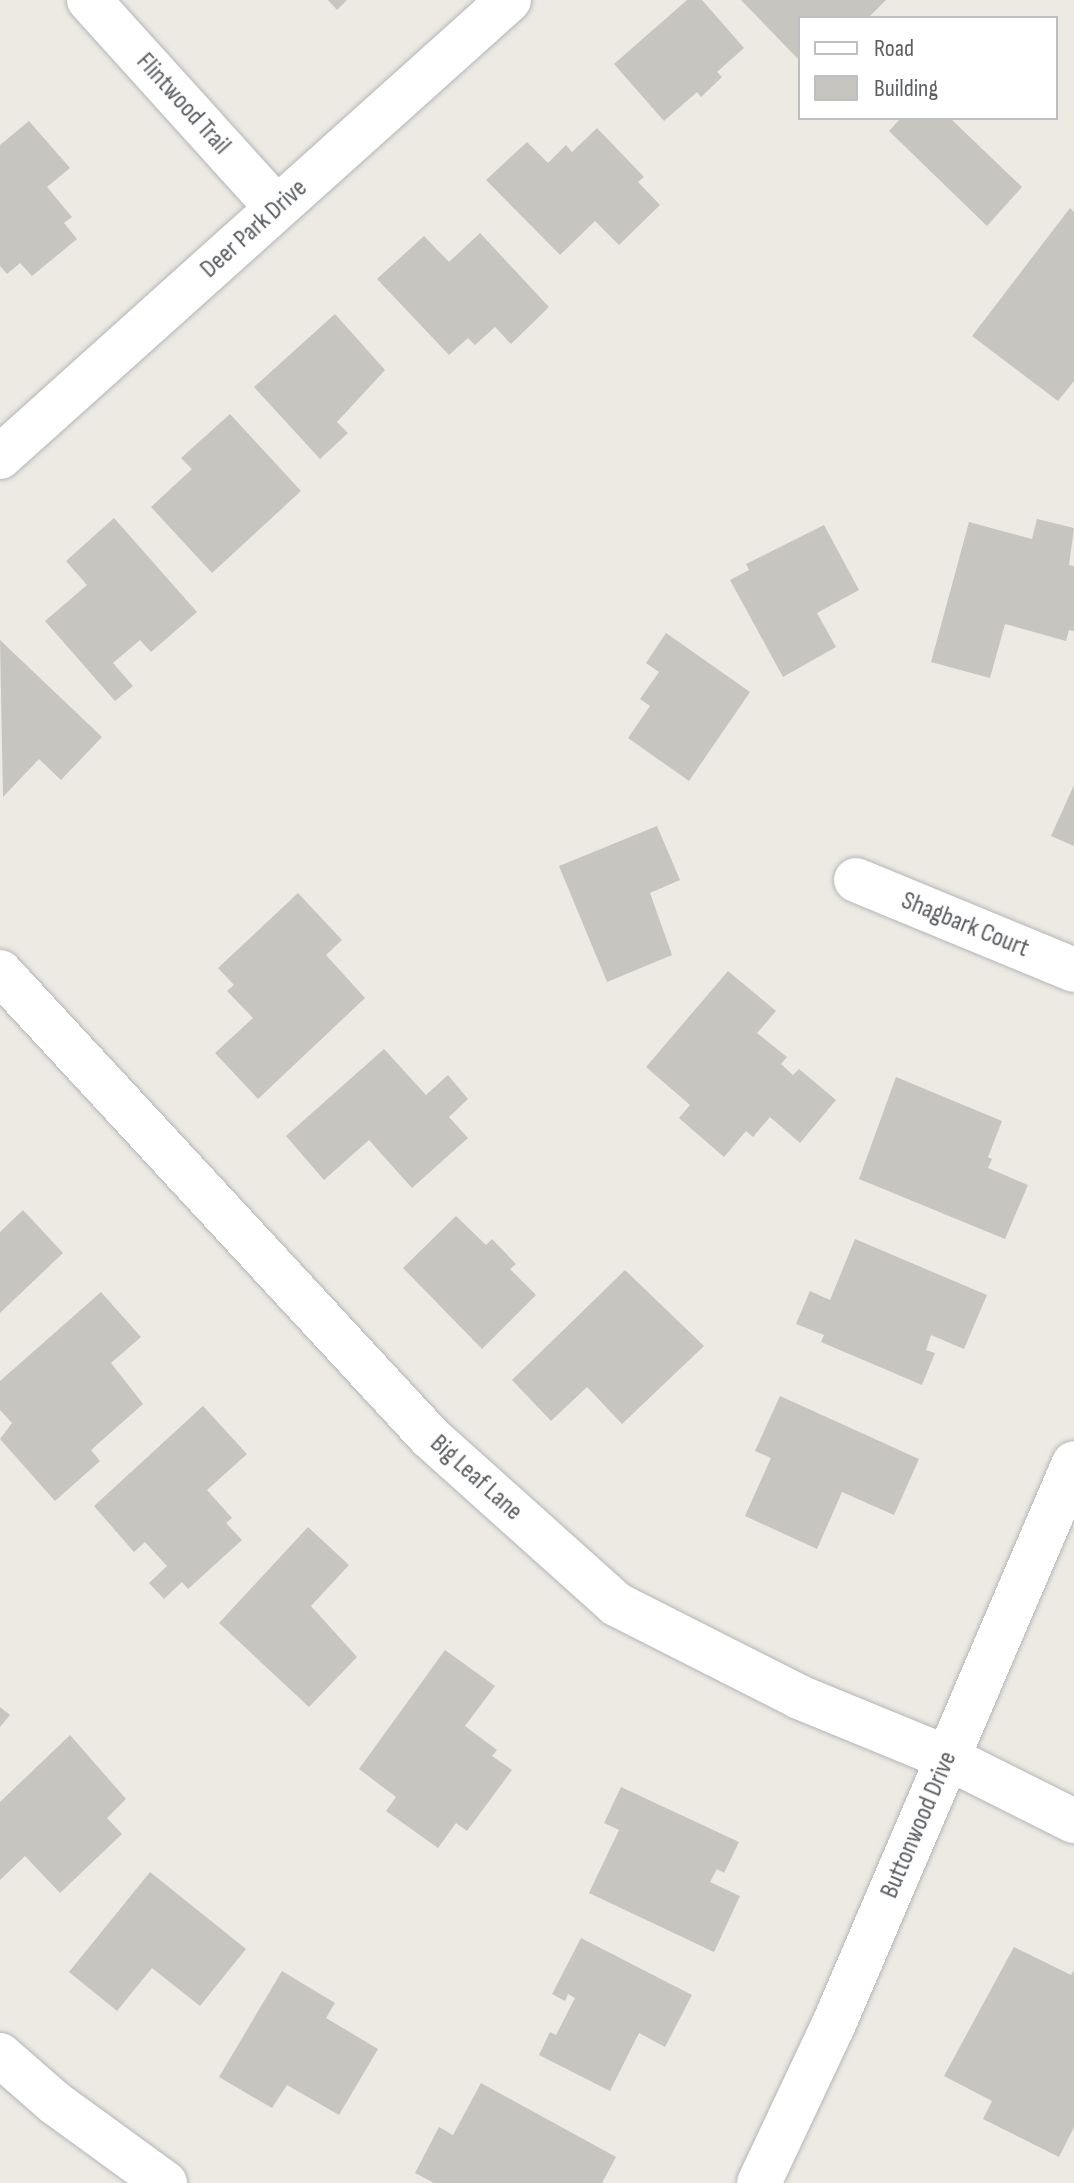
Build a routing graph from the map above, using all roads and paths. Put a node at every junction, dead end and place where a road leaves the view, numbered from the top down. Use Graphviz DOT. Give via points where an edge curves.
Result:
graph roads {
  1 [pos="89,0"];
  2 [pos="509,0"];
  3 [pos="277,208"];
  4 [pos="0,457"];
  5 [pos="856,880"];
  6 [pos="1074,970"];
  7 [pos="0,972"];
  8 [pos="1074,1463"];
  9 [pos="948,1758"];
  10 [pos="1074,1821"];
  11 [pos="0,2055"];
  12 [pos="165,2183"];
  13 [pos="759,2183"];
  1 -- 3 [label="street, Flintwood Trail"];
  2 -- 3 [label="street, Deer Park Drive"];
  3 -- 4 [label="street, Deer Park Drive"];
  5 -- 6 [label="street, Shagbark Court"];
  7 -- 9 [label="street, Big Leaf Lane" via="430,1437 616,1604 799,1697"];
  8 -- 9 [label="street, Buttonwood Drive"];
  9 -- 10 [label="street, Big Leaf Lane"];
  9 -- 13 [label="street, Buttonwood Drive"];
  11 -- 12 [label="street" via="55,2103"];
}
